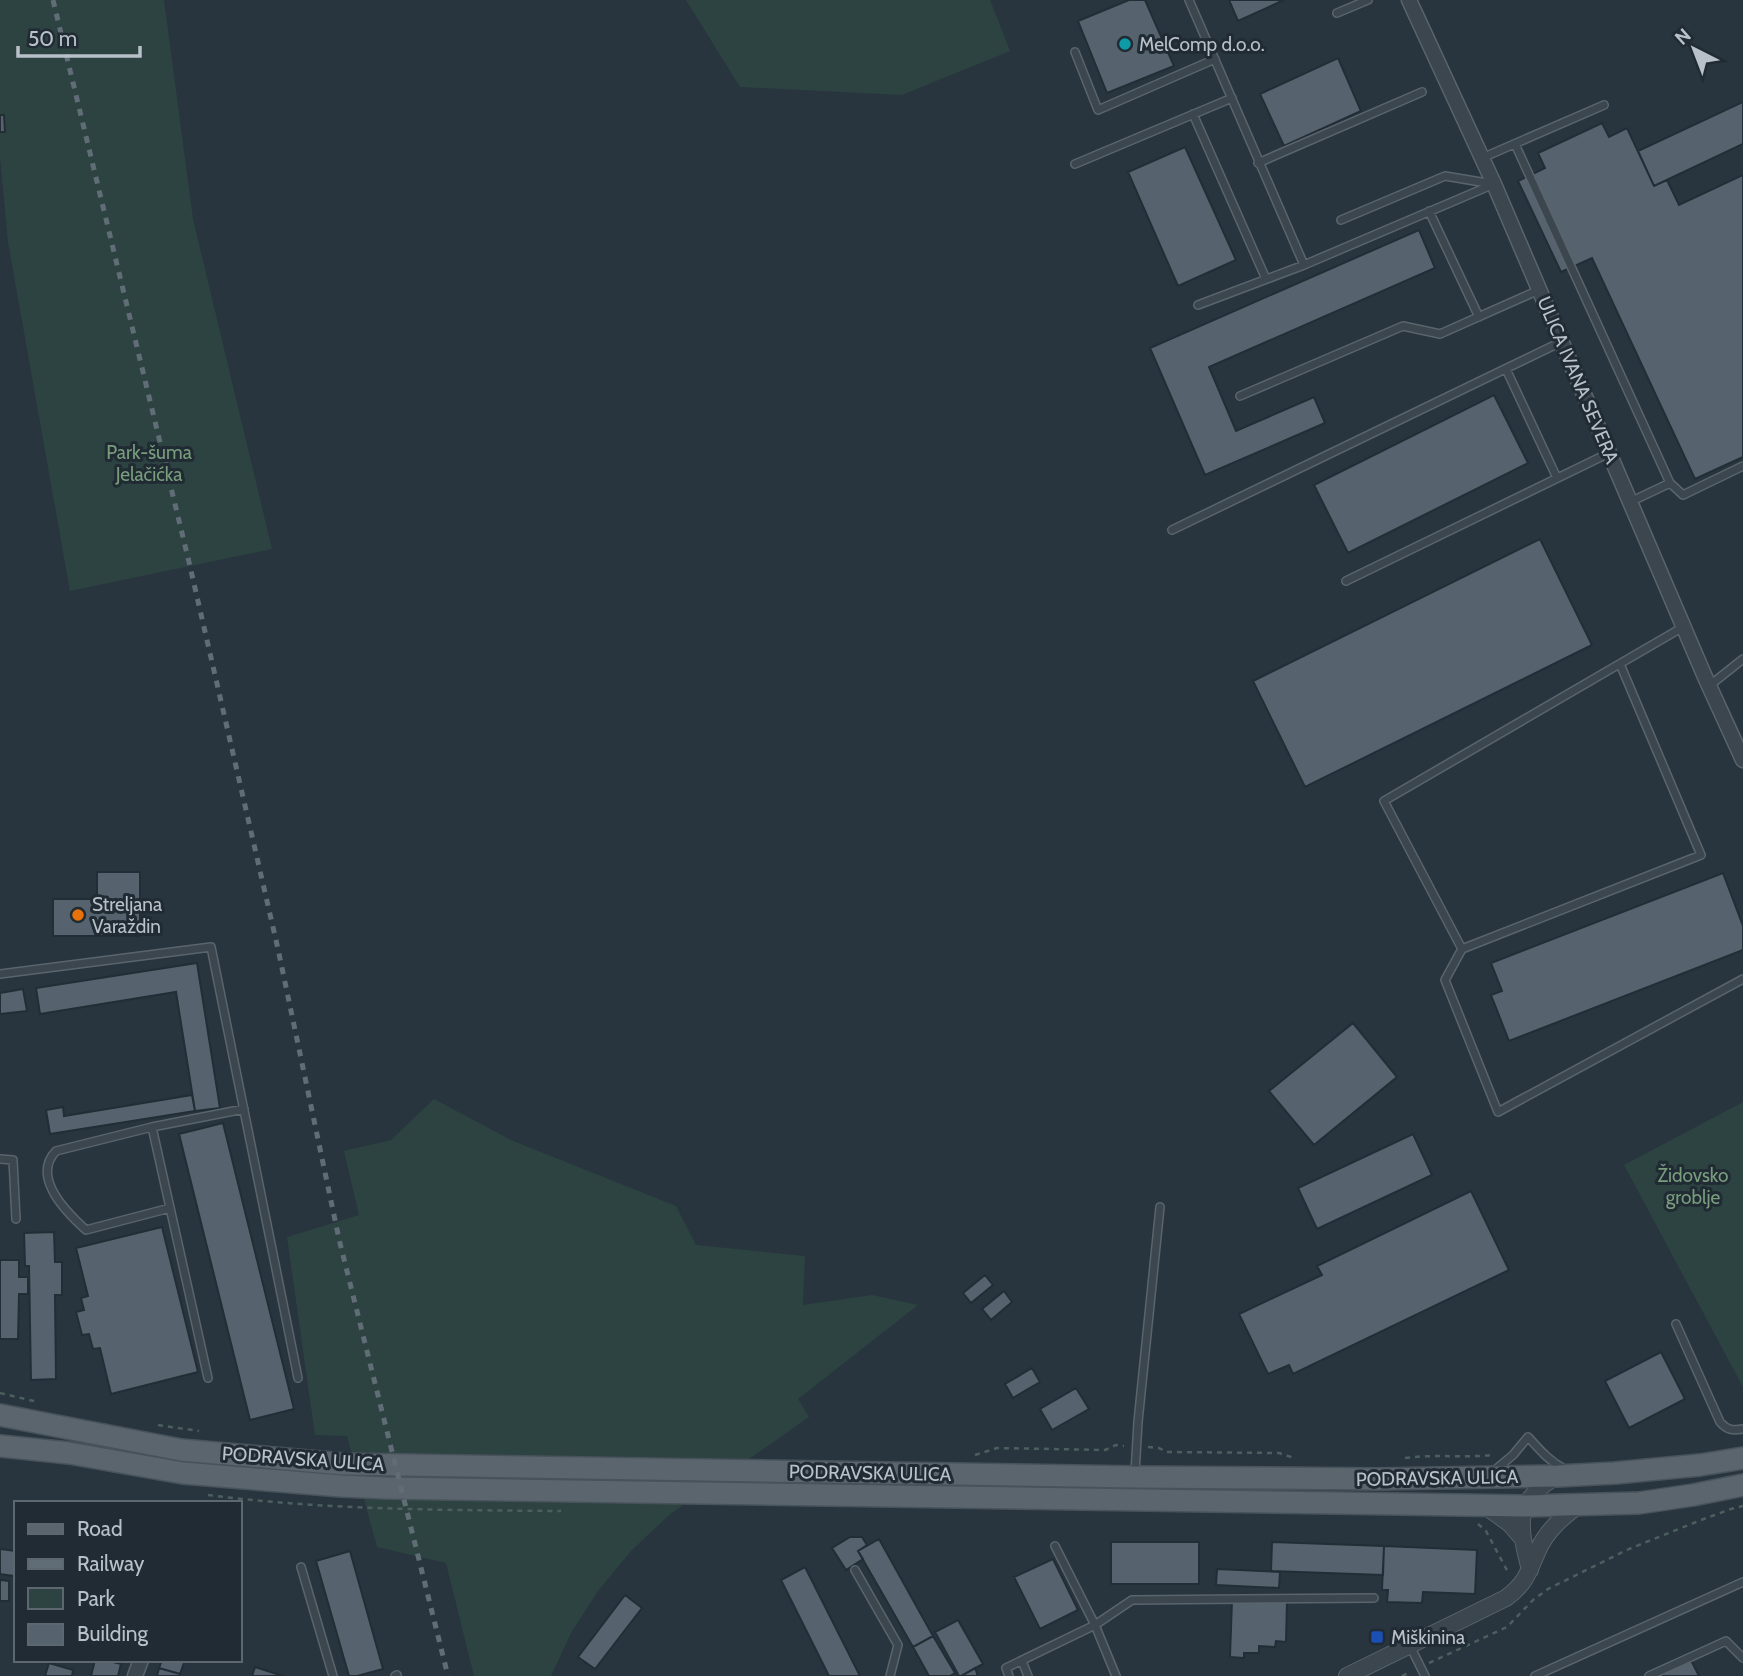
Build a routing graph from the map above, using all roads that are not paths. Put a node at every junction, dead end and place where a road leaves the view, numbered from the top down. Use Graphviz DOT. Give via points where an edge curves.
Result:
graph roads {
  1 [pos="1189,0"];
  2 [pos="1368,0"];
  3 [pos="1409,0"];
  4 [pos="1337,13"];
  5 [pos="1075,52"];
  6 [pos="1215,59"];
  7 [pos="1422,92"];
  8 [pos="1232,98"];
  9 [pos="1604,105"];
  10 [pos="1193,114"];
  11 [pos="1515,144"];
  12 [pos="1482,158"];
  13 [pos="1258,163"];
  14 [pos="1075,164"];
  15 [pos="1494,184"];
  16 [pos="1429,211"];
  17 [pos="1340,220"];
  18 [pos="1304,265"];
  19 [pos="1266,279"];
  20 [pos="1539,290"];
  21 [pos="1198,305"];
  22 [pos="1479,317"];
  23 [pos="1562,342"];
  24 [pos="1506,369"];
  25 [pos="1240,396"];
  26 [pos="1609,453"];
  27 [pos="1743,466"];
  28 [pos="1557,478"];
  29 [pos="1670,483"];
  30 [pos="1630,502"];
  31 [pos="1172,530"];
  32 [pos="1346,581"];
  33 [pos="1684,627"];
  34 [pos="1743,659"];
  35 [pos="1619,664"];
  36 [pos="1709,686"];
  37 [pos="1743,760"];
  38 [pos="1462,949"];
  39 [pos="0,974"];
  40 [pos="1743,979"];
  41 [pos="244,1110"];
  42 [pos="152,1127"];
  43 [pos="0,1159"];
  44 [pos="1160,1206"];
  45 [pos="170,1208"];
  46 [pos="16,1219"];
  47 [pos="1676,1324"];
  48 [pos="208,1378"];
  49 [pos="298,1378"];
  50 [pos="0,1415"];
  51 [pos="1743,1429"];
  52 [pos="0,1446"];
  53 [pos="1743,1458"];
  54 [pos="1567,1476"];
  55 [pos="1135,1477"];
  56 [pos="1486,1477"];
  57 [pos="1743,1485"];
  58 [pos="1484,1505"];
  59 [pos="1526,1506"];
  60 [pos="1579,1506"];
  61 [pos="1522,1538"];
  62 [pos="1055,1546"];
  63 [pos="301,1567"];
  64 [pos="855,1570"];
  65 [pos="1530,1570"];
  66 [pos="1743,1582"];
  67 [pos="1374,1598"];
  68 [pos="1095,1625"];
  69 [pos="1410,1646"];
  70 [pos="1743,1658"];
  71 [pos="1022,1661"];
  72 [pos="333,1676"];
  73 [pos="890,1676"];
  74 [pos="1009,1676"];
  75 [pos="1028,1676"];
  76 [pos="1116,1676"];
  77 [pos="1347,1676"];
  78 [pos="1424,1676"];
  79 [pos="1535,1676"];
  80 [pos="1649,1676"];
  1 -- 6 [label="lane"];
  2 -- 4 [label="lane"];
  3 -- 12 [label="street, ULICA IVANA SEVERA"];
  5 -- 6 [label="lane" via="1098,110"];
  6 -- 8 [label="lane"];
  7 -- 13 [label="lane"];
  8 -- 10 [label="lane"];
  8 -- 13 [label="lane"];
  9 -- 11 [label="lane"];
  10 -- 14 [label="lane"];
  10 -- 19 [label="lane"];
  11 -- 12 [label="lane"];
  11 -- 29 [label="lane"];
  12 -- 15 [label="street, ULICA IVANA SEVERA"];
  13 -- 18 [label="lane"];
  15 -- 16 [label="lane"];
  15 -- 17 [label="lane" via="1445,176"];
  15 -- 20 [label="street, ULICA IVANA SEVERA"];
  16 -- 18 [label="lane"];
  16 -- 22 [label="lane"];
  18 -- 19 [label="lane"];
  19 -- 21 [label="lane"];
  20 -- 22 [label="lane"];
  20 -- 23 [label="street, ULICA IVANA SEVERA"];
  22 -- 25 [label="lane" via="1440,334 1403,326"];
  23 -- 24 [label="lane"];
  23 -- 26 [label="street, ULICA IVANA SEVERA"];
  24 -- 28 [label="lane"];
  24 -- 31 [label="lane"];
  26 -- 28 [label="lane"];
  26 -- 30 [label="street, ULICA IVANA SEVERA"];
  27 -- 29 [label="lane" via="1683,495"];
  28 -- 32 [label="lane"];
  29 -- 30 [label="lane"];
  30 -- 33 [label="street, ULICA IVANA SEVERA"];
  33 -- 35 [label="lane"];
  33 -- 36 [label="street, ULICA IVANA SEVERA"];
  34 -- 36 [label="lane"];
  35 -- 38 [label="lane" via="1384,801"];
  35 -- 38 [label="lane" via="1701,855"];
  36 -- 37 [label="street, ULICA IVANA SEVERA"];
  38 -- 40 [label="lane" via="1445,980 1498,1112"];
  39 -- 41 [label="lane" via="211,947"];
  41 -- 42 [label="lane"];
  41 -- 49 [label="lane"];
  42 -- 45 [label="lane"];
  42 -- 45 [label="lane" via="56,1151 46,1169 49,1184 86,1230"];
  43 -- 46 [label="lane" via="13,1160"];
  44 -- 55 [label="lane"];
  45 -- 48 [label="lane"];
  47 -- 51 [label="lane" via="1720,1422 1726,1428"];
  50 -- 55 [label="main road, PODRAVSKA ULICA" via="181,1450 343,1464"];
  52 -- 58 [label="main road, PODRAVSKA ULICA" via="61,1451 183,1473 341,1486"];
  53 -- 54 [label="main road, PODRAVSKA ULICA"];
  54 -- 56 [label="main road, PODRAVSKA ULICA"];
  54 -- 56 [label="lane" via="1528,1437"];
  54 -- 59 [label="street" via="1541,1487"];
  55 -- 56 [label="main road, PODRAVSKA ULICA"];
  57 -- 60 [label="main road, PODRAVSKA ULICA" via="1639,1503"];
  58 -- 59 [label="main road, PODRAVSKA ULICA"];
  58 -- 61 [label="street"];
  59 -- 60 [label="main road, PODRAVSKA ULICA"];
  59 -- 61 [label="street"];
  60 -- 65 [label="street" via="1548,1533"];
  61 -- 65 [label="street"];
  62 -- 68 [label="lane"];
  63 -- 72 [label="lane"];
  64 -- 73 [label="lane" via="898,1645"];
  65 -- 69 [label="street" via="1506,1598"];
  66 -- 79 [label="lane"];
  67 -- 68 [label="lane" via="1132,1600"];
  68 -- 71 [label="lane"];
  68 -- 76 [label="lane"];
  69 -- 77 [label="street"];
  69 -- 78 [label="lane"];
  70 -- 80 [label="lane" via="1726,1641"];
  71 -- 74 [label="lane" via="1006,1668"];
  71 -- 75 [label="lane"];
}
